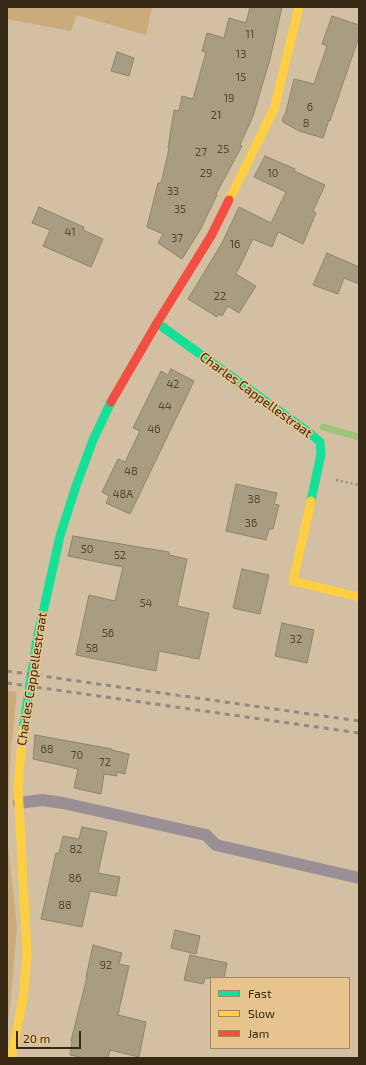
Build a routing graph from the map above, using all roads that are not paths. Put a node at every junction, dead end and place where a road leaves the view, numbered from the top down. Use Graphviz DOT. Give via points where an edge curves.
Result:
graph roads {
  1 [pos="299,7"];
  2 [pos="158,323"];
  3 [pos="359,597"];
  4 [pos="19,804"];
  5 [pos="359,878"];
  6 [pos="11,1058"];
  1 -- 2 [label="street, Charles Cappellestraat" via="274,109 211,236"];
  2 -- 3 [label="street, Charles Cappellestraat" via="320,442 321,454 292,581"];
  2 -- 4 [label="street, Charles Cappellestraat" via="99,426 60,536 37,639 26,707 18,786"];
  4 -- 5 [label="lane" via="42,800 63,803 206,835 216,846"];
  4 -- 6 [label="street, Charles Cappellestraat" via="27,954 23,999"];
}
